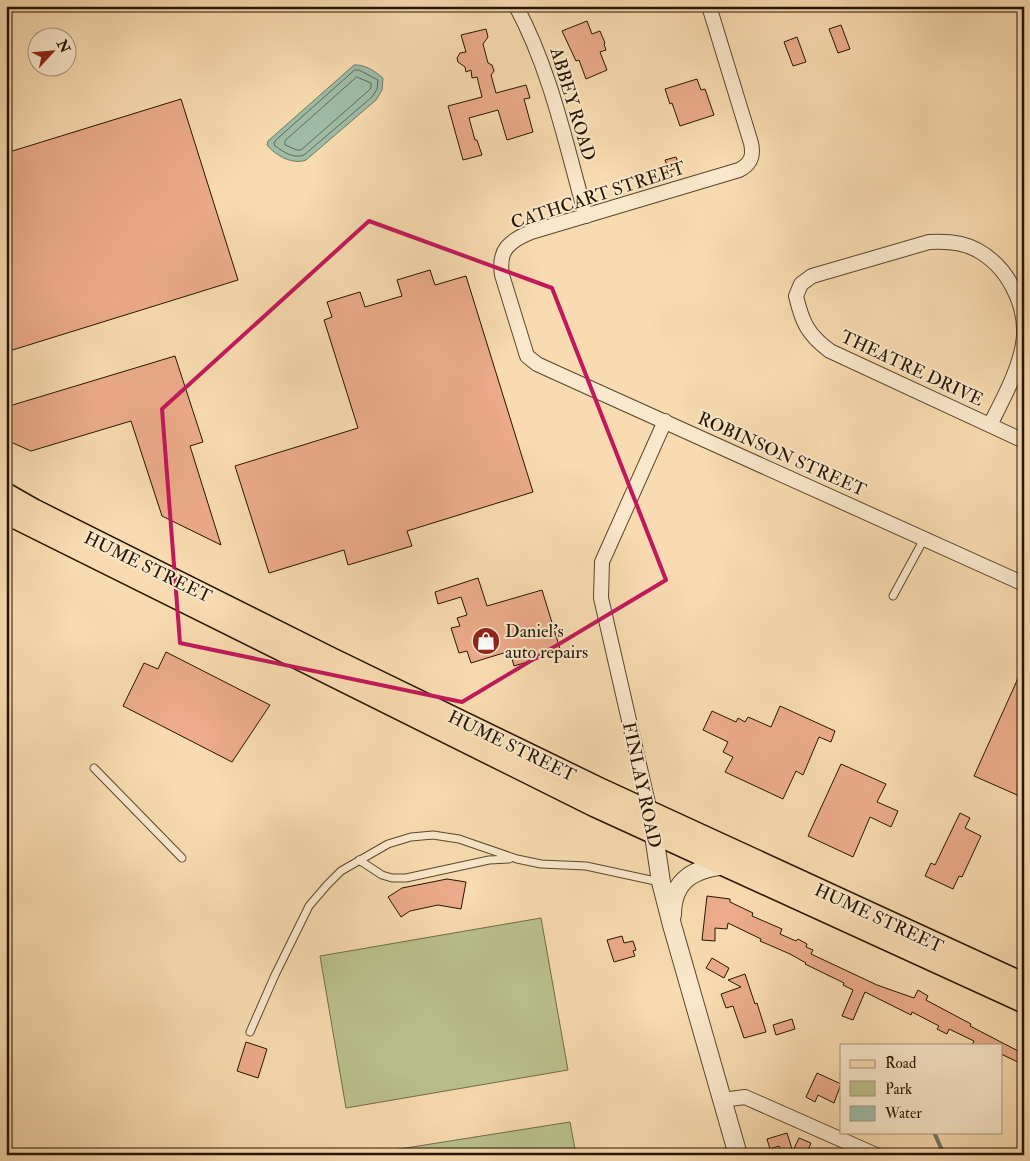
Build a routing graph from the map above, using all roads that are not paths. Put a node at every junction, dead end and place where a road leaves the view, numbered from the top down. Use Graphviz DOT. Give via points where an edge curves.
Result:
graph roads {
  1 [pos="516,6"];
  2 [pos="709,6"];
  3 [pos="586,216"];
  4 [pos="527,356"];
  5 [pos="665,421"];
  6 [pos="990,425"];
  7 [pos="1024,441"];
  8 [pos="6,494"];
  9 [pos="6,513"];
  10 [pos="924,540"];
  11 [pos="1024,584"];
  12 [pos="894,596"];
  13 [pos="94,768"];
  14 [pos="650,812"];
  15 [pos="653,833"];
  16 [pos="182,858"];
  17 [pos="514,858"];
  18 [pos="359,860"];
  19 [pos="727,865"];
  20 [pos="661,882"];
  21 [pos="672,925"];
  22 [pos="1024,984"];
  23 [pos="1024,1002"];
  24 [pos="250,1032"];
  25 [pos="722,1100"];
  26 [pos="738,1155"];
  27 [pos="876,1155"];
  1 -- 3 [label="street, ABBEY ROAD" via="544,70"];
  2 -- 3 [label="street, CATHCART STREET" via="753,151 747,166"];
  3 -- 4 [label="street, CATHCART STREET" via="520,237 503,252 502,275"];
  4 -- 5 [label="street, ROBINSON STREET" via="537,364"];
  5 -- 10 [label="street, ROBINSON STREET"];
  5 -- 14 [label="street, FINLAY ROAD" via="602,562 601,598"];
  6 -- 6 [label="street, THEATRE DRIVE" via="830,351 816,341 805,324 796,296 801,284 812,276 929,242 963,244 987,256 1016,292 1024,336 1021,355"];
  6 -- 7 [label="street, THEATRE DRIVE"];
  8 -- 14 [label="main road, HUME STREET" via="42,515 339,662"];
  9 -- 15 [label="main road, HUME STREET"];
  10 -- 11 [label="street, ROBINSON STREET"];
  10 -- 12 [label="lane"];
  13 -- 16 [label="lane"];
  14 -- 15 [label="street, FINLAY ROAD"];
  14 -- 22 [label="main road, HUME STREET"];
  15 -- 19 [label="main road, HUME STREET"];
  15 -- 20 [label="street, FINLAY ROAD"];
  17 -- 18 [label="lane" via="489,860 406,878 382,875"];
  17 -- 18 [label="lane" via="433,835 388,844"];
  17 -- 20 [label="lane" via="541,864 586,866"];
  18 -- 24 [label="lane" via="342,871 309,906"];
  19 -- 21 [label="street" via="710,866 687,877 679,885 674,895"];
  19 -- 23 [label="main road, HUME STREET"];
  20 -- 21 [label="street, FINLAY ROAD"];
  21 -- 25 [label="street, FINLAY ROAD"];
  25 -- 26 [label="street, FINLAY ROAD"];
  25 -- 27 [label="street" via="746,1097"];
}
